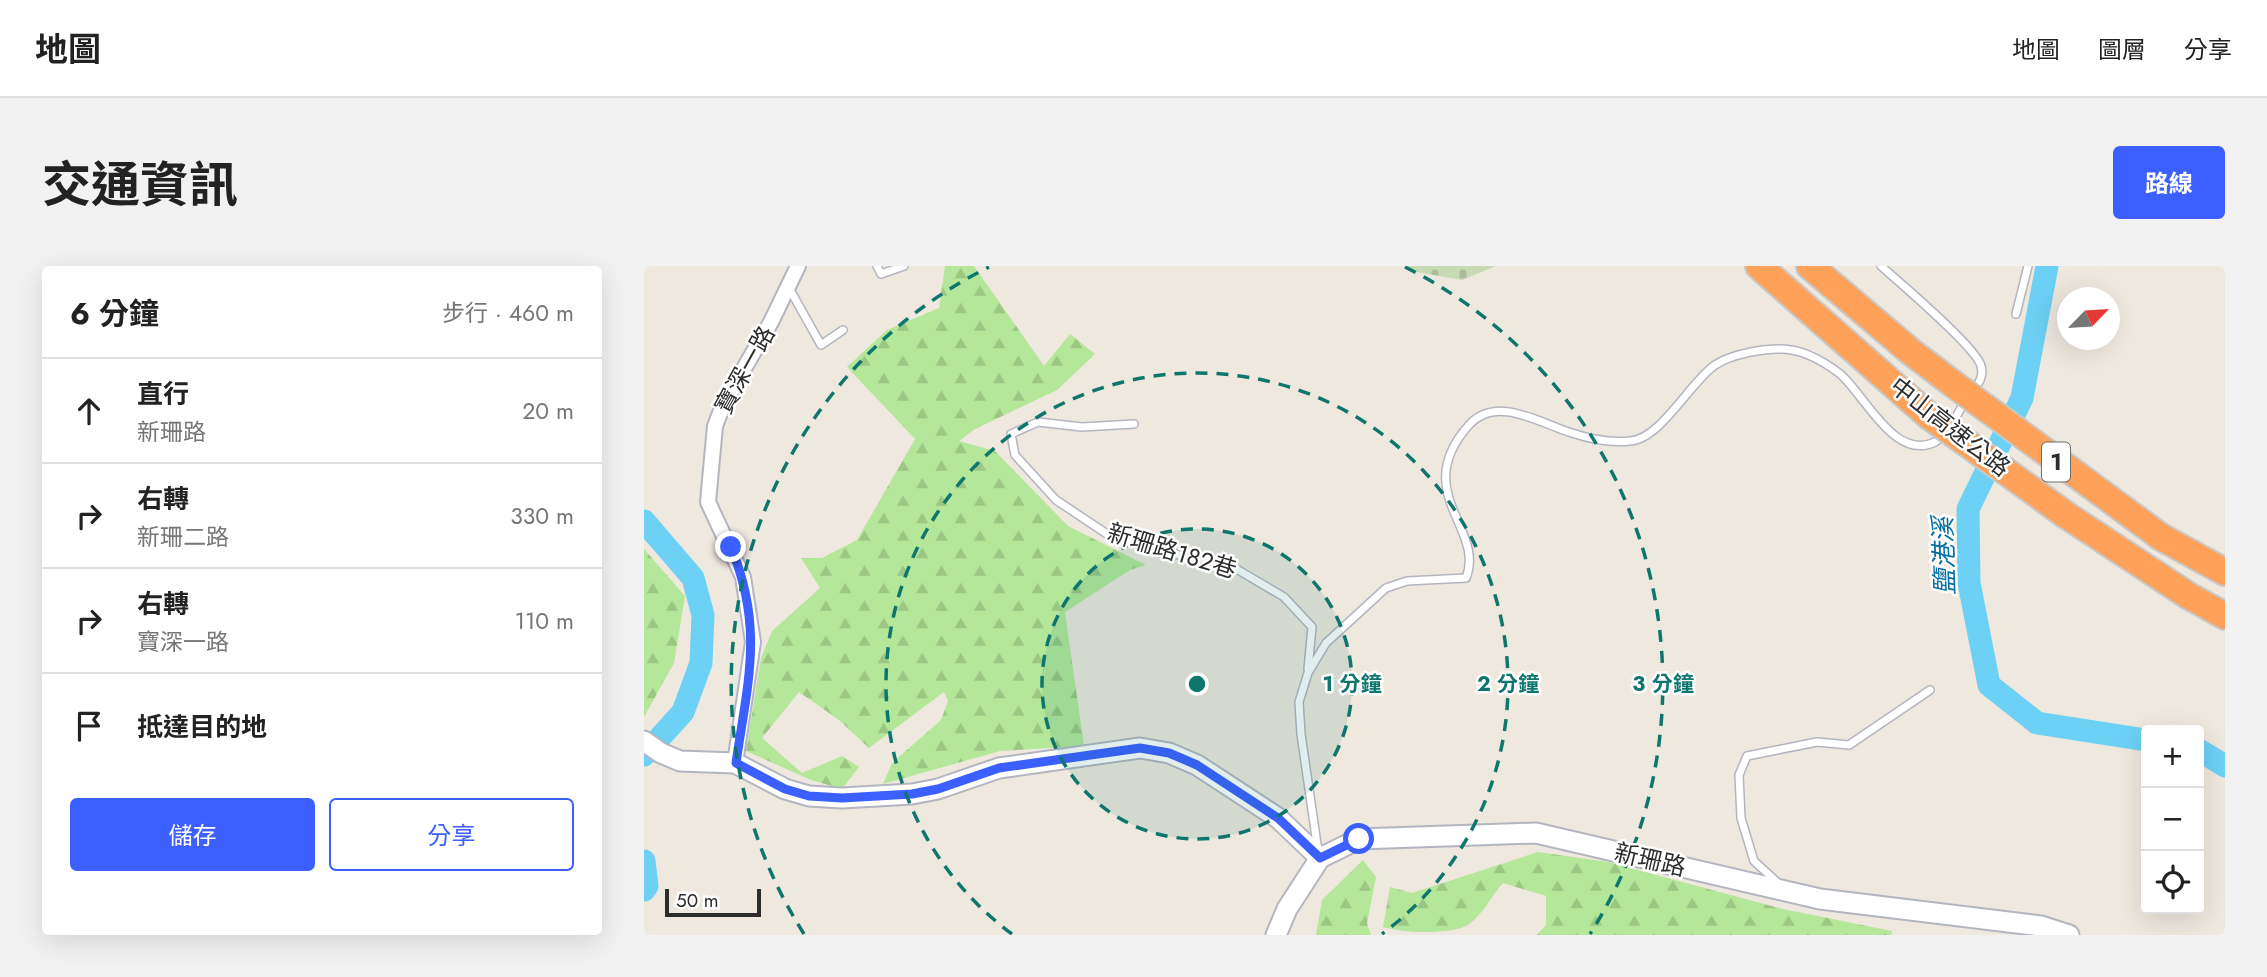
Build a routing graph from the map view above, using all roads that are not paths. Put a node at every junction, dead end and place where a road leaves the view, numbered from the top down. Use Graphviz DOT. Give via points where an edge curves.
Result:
graph roads {
  1 [pos="798,266"];
  2 [pos="877,266"];
  3 [pos="904,266"];
  4 [pos="1759,266"];
  5 [pos="1810,266"];
  6 [pos="1881,266"];
  7 [pos="2028,266"];
  8 [pos="789,287"];
  9 [pos="2016,314"];
  10 [pos="843,330"];
  11 [pos="1134,424"];
  12 [pos="2225,572"];
  13 [pos="2225,616"];
  14 [pos="1308,673"];
  15 [pos="1930,691"];
  16 [pos="644,741"];
  17 [pos="736,763"];
  18 [pos="1320,858"];
  19 [pos="1841,902"];
  20 [pos="1276,935"];
  21 [pos="2069,935"];
  1 -- 8 [label="street, 寶深一路"];
  2 -- 3 [label="lane" via="881,274"];
  4 -- 13 [label="highway, 中山高速公路 / 1, bridge" via="1928,415 2066,515"];
  5 -- 12 [label="highway, 中山高速公路 / 1, bridge" via="1952,383 2161,537"];
  6 -- 14 [label="lane, 新珊路182巷" via="1982,365 1981,380 1937,441 1920,446 1898,439 1839,373 1803,352 1781,349 1733,357 1714,366 1657,427 1633,442 1574,434 1517,413 1493,412 1471,423 1447,467 1446,493 1468,545 1466,578 1406,581 1386,588 1326,643"];
  7 -- 9 [label="lane"];
  8 -- 10 [label="lane" via="821,345"];
  8 -- 17 [label="street, 寶深一路" via="715,425 709,502 743,578 753,642"];
  11 -- 14 [label="lane, 新珊路182巷" via="1082,427 1038,422 1012,435 1015,455 1056,500 1107,534 1168,553 1228,564 1284,597 1312,627"];
  14 -- 18 [label="lane, 新珊路182巷" via="1299,702 1301,734"];
  15 -- 19 [label="lane" via="1849,744 1817,743 1747,756 1739,775 1741,818 1754,862 1778,883"];
  16 -- 17 [label="street" via="680,761"];
  17 -- 18 [label="street" via="785,789 842,798 912,794 999,768 1140,748 1197,765 1278,818"];
  18 -- 19 [label="street, 新珊路" via="1359,839 1536,833"];
  18 -- 20 [label="street"];
  19 -- 21 [label="street, 新珊路" via="2041,926"];
}
